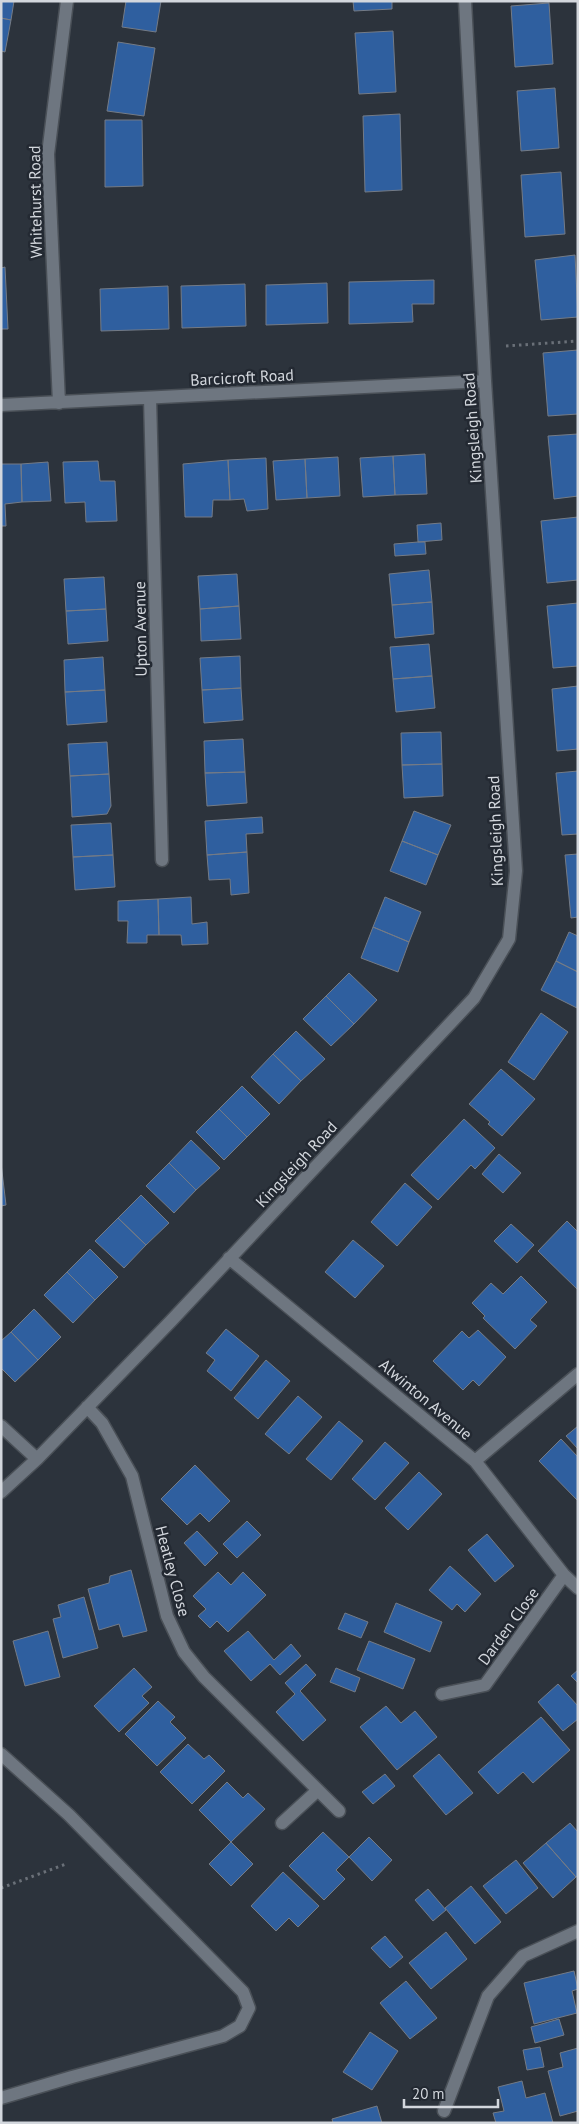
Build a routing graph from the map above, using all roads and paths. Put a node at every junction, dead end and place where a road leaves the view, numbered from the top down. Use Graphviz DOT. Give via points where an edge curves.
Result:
graph roads {
  1 [pos="67,1"];
  2 [pos="465,1"];
  3 [pos="578,341"];
  4 [pos="483,348"];
  5 [pos="485,381"];
  6 [pos="150,398"];
  7 [pos="59,403"];
  8 [pos="1,405"];
  9 [pos="162,860"];
  10 [pos="229,1258"];
  11 [pos="578,1374"];
  12 [pos="87,1407"];
  13 [pos="1,1426"];
  14 [pos="37,1459"];
  15 [pos="475,1461"];
  16 [pos="1,1492"];
  17 [pos="564,1575"];
  18 [pos="578,1588"];
  19 [pos="442,1694"];
  20 [pos="3,1758"];
  21 [pos="318,1790"];
  22 [pos="339,1811"];
  23 [pos="282,1823"];
  24 [pos="66,1864"];
  25 [pos="1,1888"];
  26 [pos="578,1931"];
  27 [pos="1,2098"];
  28 [pos="444,2111"];
  1 -- 7 [label="street, Whitehurst Road" via="48,154"];
  2 -- 4 [label="street, Kingsleigh Road"];
  3 -- 4 [label="path"];
  4 -- 5 [label="street, Kingsleigh Road"];
  5 -- 6 [label="street, Barcicroft Road"];
  5 -- 10 [label="street, Kingsleigh Road" via="516,871 509,939 474,998"];
  6 -- 7 [label="street, Barcicroft Road"];
  6 -- 9 [label="street, Upton Avenue"];
  7 -- 8 [label="street, Barcicroft Road"];
  10 -- 12 [label="street, Kingsleigh Road"];
  10 -- 15 [label="street, Alwinton Avenue"];
  11 -- 15 [label="street"];
  12 -- 14 [label="street, Kingsleigh Road"];
  12 -- 21 [label="street, Heatley Close" via="102,1424 132,1476 167,1616 184,1652 204,1677"];
  13 -- 14 [label="street"];
  14 -- 16 [label="street, Kingsleigh Road"];
  15 -- 17 [label="street, Alwinton Avenue"];
  17 -- 18 [label="street, Alwinton Avenue"];
  17 -- 19 [label="street, Darden Close" via="485,1685"];
  20 -- 27 [label="street" via="69,1815 243,1992 249,2008 240,2026 223,2036"];
  21 -- 22 [label="street, Heatley Close"];
  21 -- 23 [label="street"];
  24 -- 25 [label="path"];
  26 -- 28 [label="street" via="523,1956 488,1996"];
}
